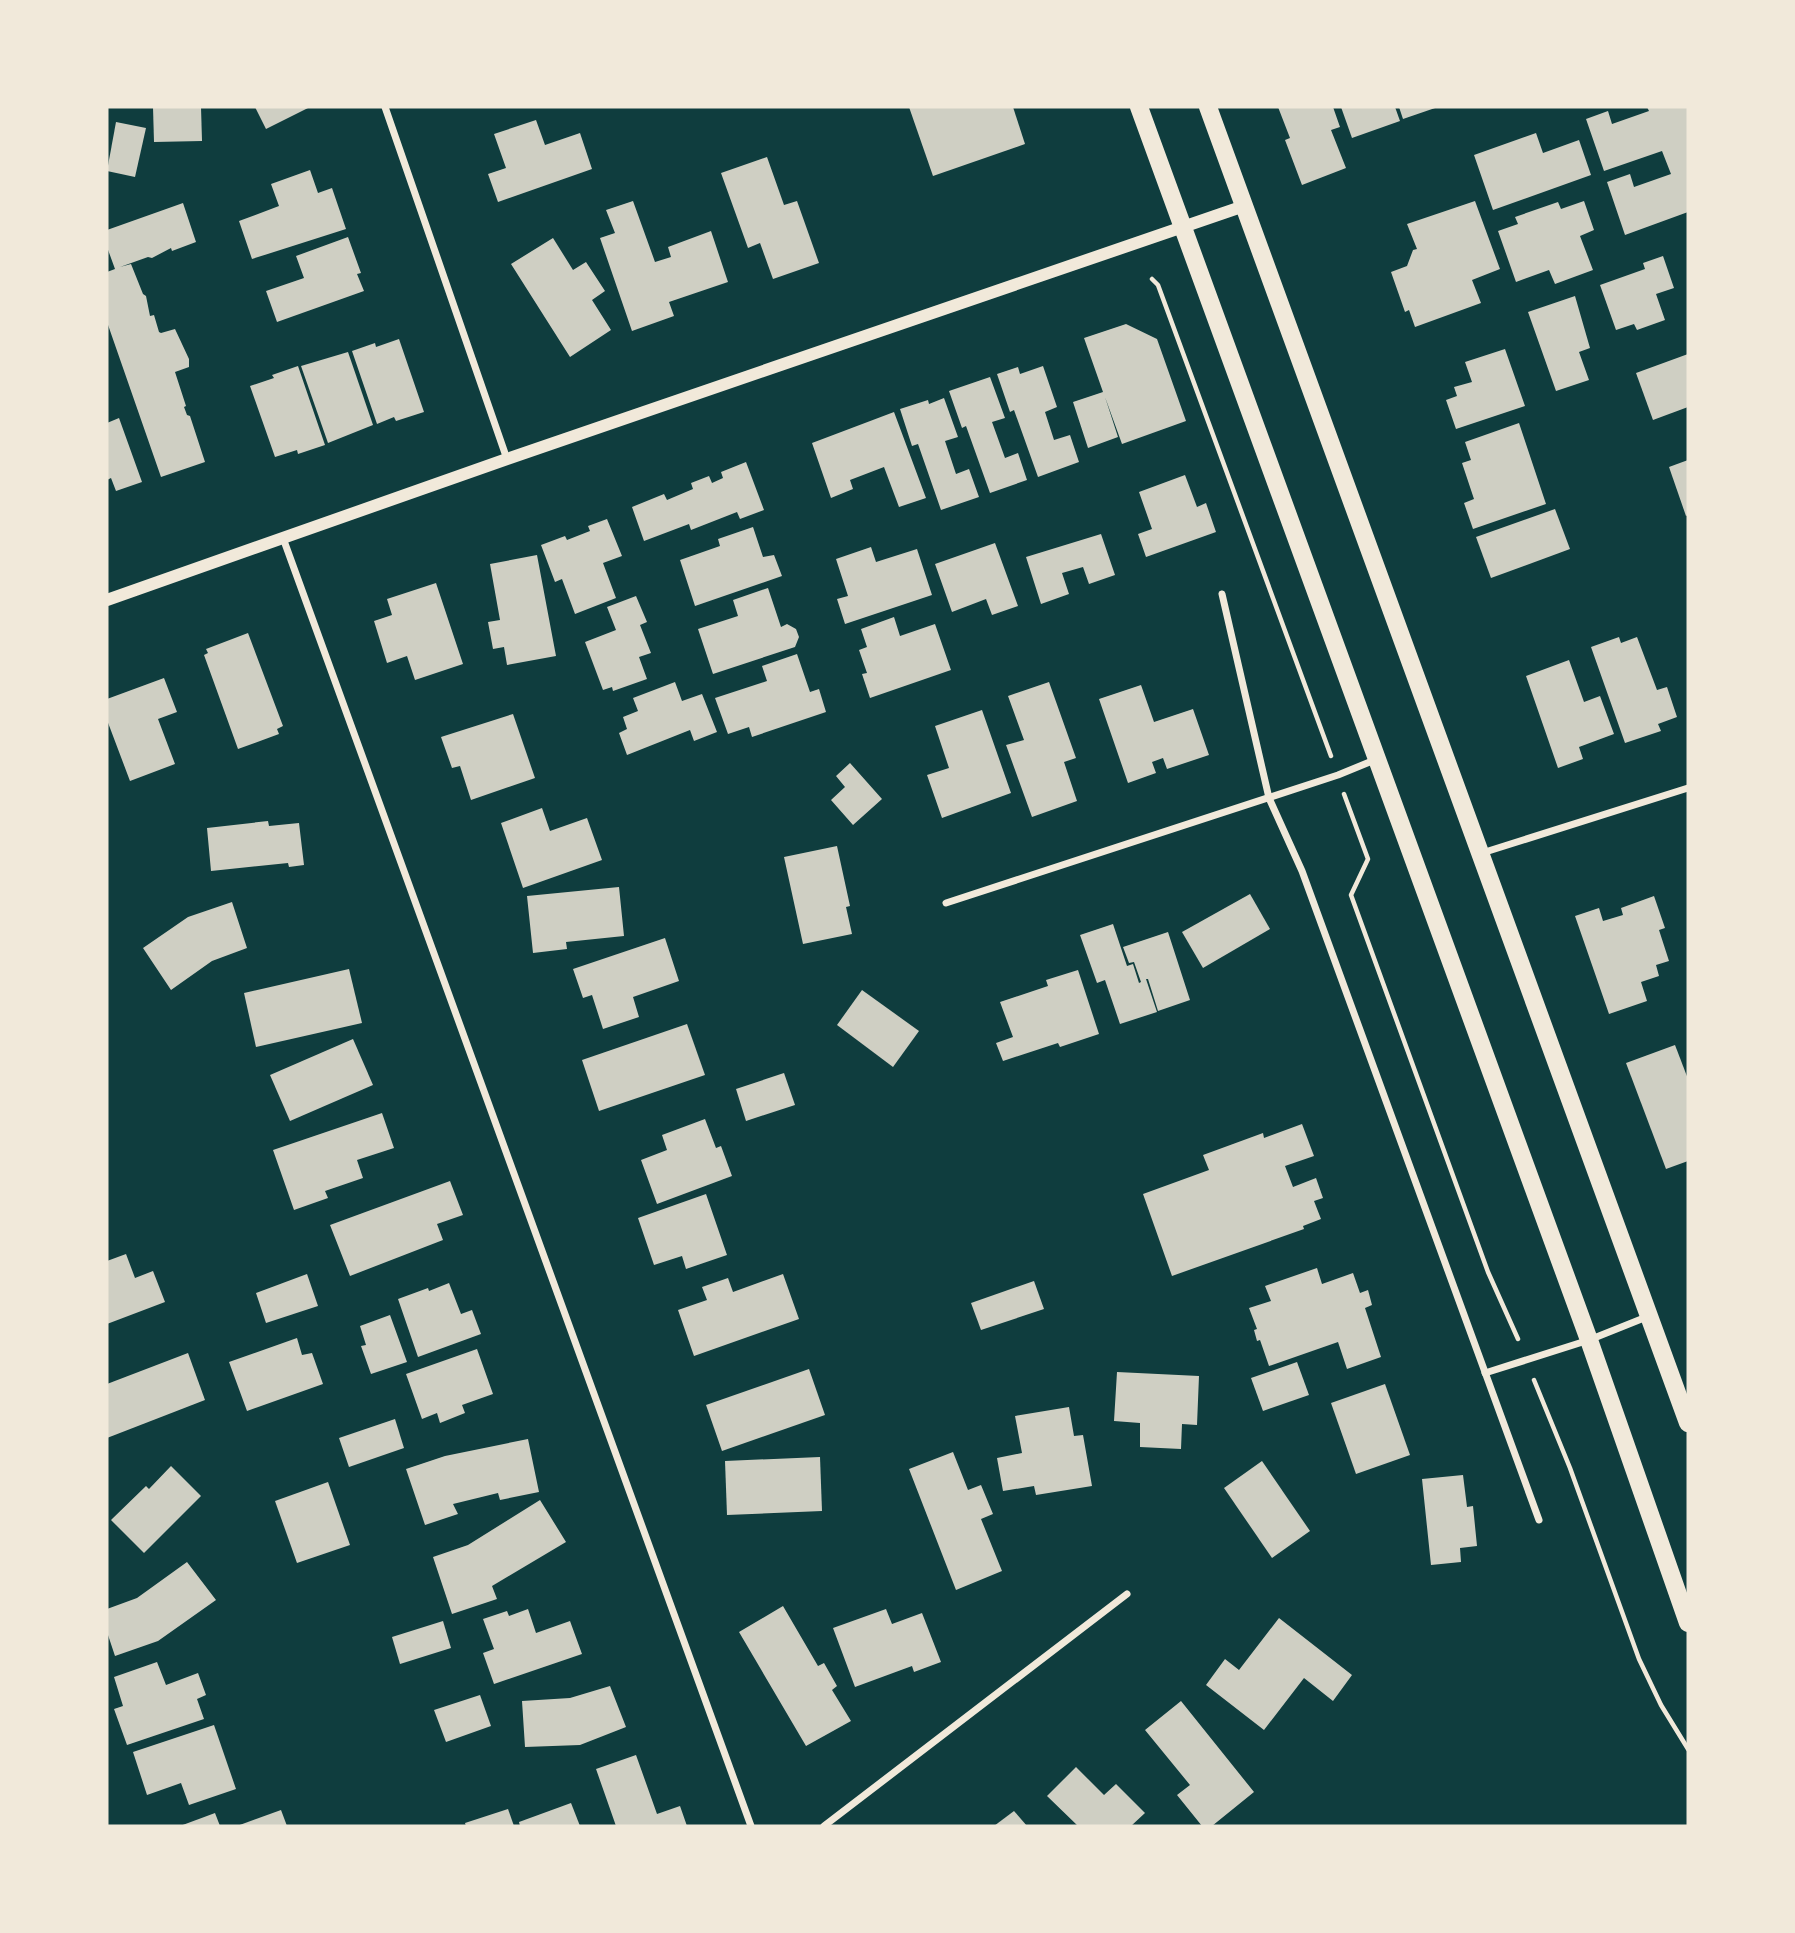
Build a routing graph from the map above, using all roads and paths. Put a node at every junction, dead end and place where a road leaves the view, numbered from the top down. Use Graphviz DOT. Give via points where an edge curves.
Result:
graph roads {
  1 [pos="385,107"];
  2 [pos="1139,107"];
  3 [pos="1208,107"];
  4 [pos="1244,206"];
  5 [pos="1183,227"];
  6 [pos="1152,279"];
  7 [pos="507,459"];
  8 [pos="283,538"];
  9 [pos="1222,594"];
  10 [pos="107,600"];
  11 [pos="1377,759"];
  12 [pos="1338,775"];
  13 [pos="1688,788"];
  14 [pos="1269,798"];
  15 [pos="1482,853"];
  16 [pos="946,903"];
  17 [pos="1651,1316"];
  18 [pos="1589,1340"];
  19 [pos="1526,1361"];
  20 [pos="1485,1373"];
  21 [pos="1688,1423"];
  22 [pos="1539,1521"];
  23 [pos="1127,1594"];
  24 [pos="1688,1623"];
  25 [pos="1688,1749"];
  26 [pos="751,1826"];
  27 [pos="824,1826"];
  1 -- 7 [label="street"];
  2 -- 5 [label="main road"];
  3 -- 4 [label="main road"];
  4 -- 5 [label="street"];
  4 -- 15 [label="main road"];
  5 -- 7 [label="street"];
  5 -- 11 [label="main road"];
  6 -- 12 [label="path" via="1158,285"];
  7 -- 8 [label="street"];
  8 -- 10 [label="street"];
  8 -- 26 [label="street"];
  9 -- 14 [label="street"];
  11 -- 12 [label="street"];
  11 -- 18 [label="main road"];
  12 -- 14 [label="street"];
  12 -- 19 [label="path" via="1368,859 1351,895 1488,1272"];
  13 -- 15 [label="street"];
  14 -- 16 [label="street"];
  14 -- 20 [label="street" via="1302,871"];
  15 -- 17 [label="main road"];
  17 -- 18 [label="street"];
  17 -- 21 [label="main road"];
  18 -- 19 [label="street"];
  18 -- 24 [label="main road"];
  19 -- 20 [label="street"];
  19 -- 25 [label="path" via="1639,1660"];
  20 -- 22 [label="street"];
  23 -- 27 [label="street"];
}
